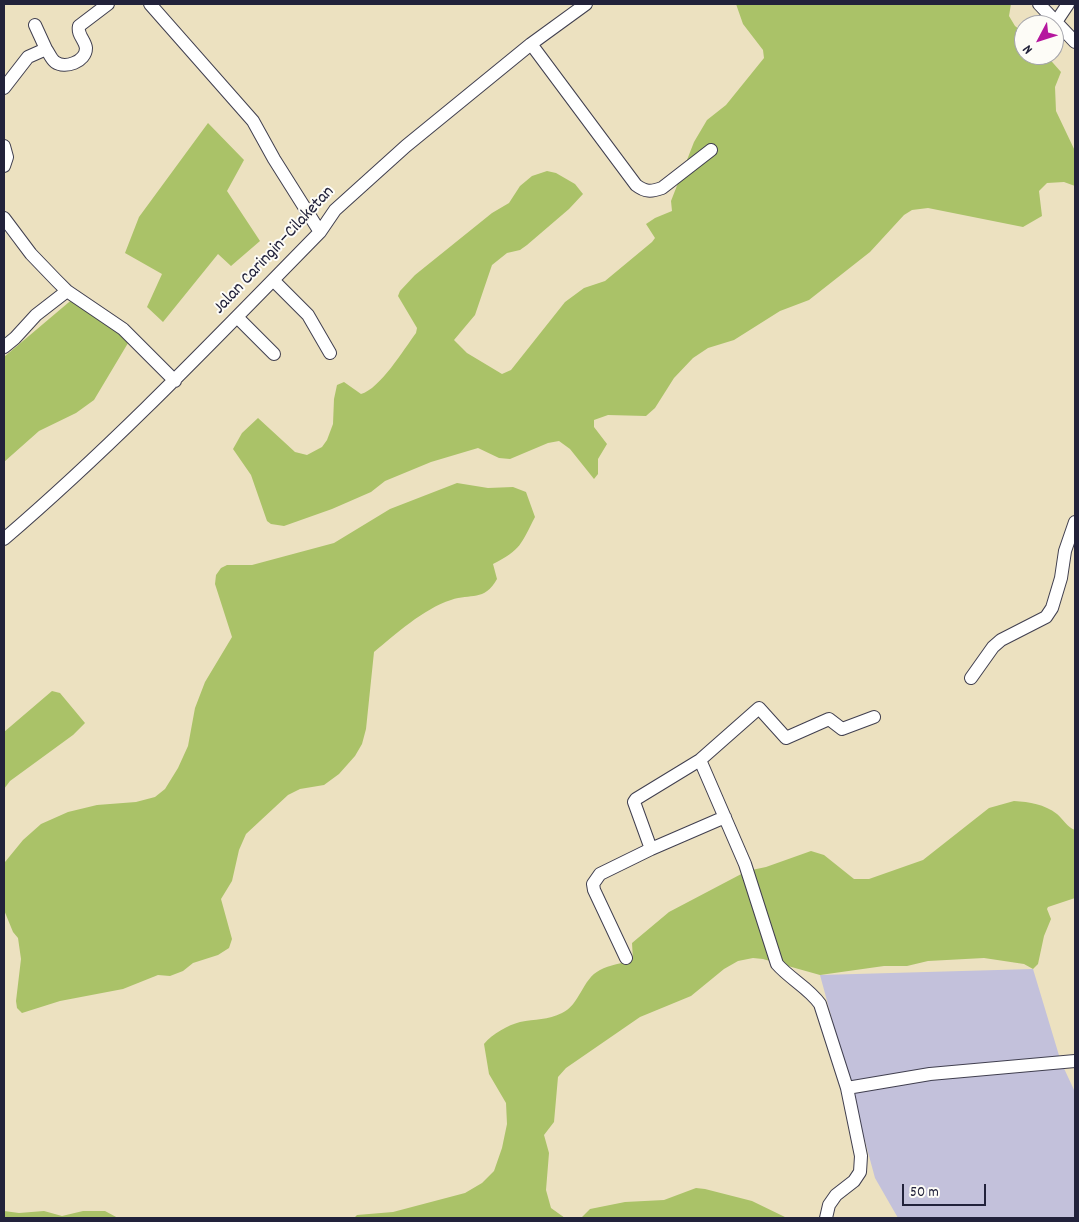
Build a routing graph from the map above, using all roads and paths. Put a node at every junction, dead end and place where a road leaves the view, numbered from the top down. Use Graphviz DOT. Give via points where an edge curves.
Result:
graph roads {
  1 [pos="108,4"];
  2 [pos="150,4"];
  3 [pos="585,4"];
  4 [pos="1039,4"];
  5 [pos="1068,4"];
  6 [pos="1049,15"];
  7 [pos="1061,15"];
  8 [pos="35,24"];
  9 [pos="1064,30"];
  10 [pos="1075,42"];
  11 [pos="531,44"];
  12 [pos="46,49"];
  13 [pos="4,88"];
  14 [pos="4,146"];
  15 [pos="710,150"];
  16 [pos="4,166"];
  17 [pos="4,218"];
  18 [pos="320,232"];
  19 [pos="273,280"];
  20 [pos="68,291"];
  21 [pos="237,317"];
  22 [pos="4,347"];
  23 [pos="330,353"];
  24 [pos="274,354"];
  25 [pos="175,381"];
  26 [pos="1075,522"];
  27 [pos="4,539"];
  28 [pos="971,678"];
  29 [pos="874,717"];
  30 [pos="700,760"];
  31 [pos="725,817"];
  32 [pos="651,849"];
  33 [pos="626,958"];
  34 [pos="1075,1061"];
  35 [pos="847,1088"];
  36 [pos="826,1218"];
  1 -- 12 [label="street" via="79,26 78,32 86,47 81,58 62,65 54,61"];
  2 -- 18 [label="street" via="253,121"];
  3 -- 11 [label="street, Jalan Caringin–Cilaketan"];
  4 -- 6 [label="street"];
  5 -- 7 [label="street"];
  8 -- 12 [label="street"];
  9 -- 10 [label="street"];
  11 -- 15 [label="street" via="636,185 644,191 662,188"];
  11 -- 18 [label="street, Jalan Caringin–Cilaketan" via="406,146 335,210"];
  12 -- 13 [label="street" via="28,57"];
  14 -- 16 [label="street" via="7,157"];
  17 -- 20 [label="street" via="31,254"];
  18 -- 19 [label="street, Jalan Caringin–Cilaketan"];
  19 -- 21 [label="street, Jalan Caringin–Cilaketan"];
  19 -- 23 [label="street" via="308,315"];
  20 -- 22 [label="street" via="36,315"];
  20 -- 25 [label="street" via="123,329"];
  21 -- 24 [label="street"];
  21 -- 25 [label="street, Jalan Caringin–Cilaketan"];
  25 -- 27 [label="street, Jalan Caringin–Cilaketan"];
  26 -- 28 [label="street" via="1054,601 1046,617 992,647"];
  29 -- 30 [label="street" via="842,729 829,719 786,738 759,708"];
  30 -- 31 [label="street"];
  30 -- 32 [label="street" via="634,802"];
  31 -- 32 [label="street"];
  31 -- 35 [label="street" via="746,864 778,964 820,1004"];
  32 -- 33 [label="street" via="600,874 593,884"];
  34 -- 35 [label="street" via="930,1074"];
  35 -- 36 [label="street" via="861,1156 860,1172 836,1195"];
}
